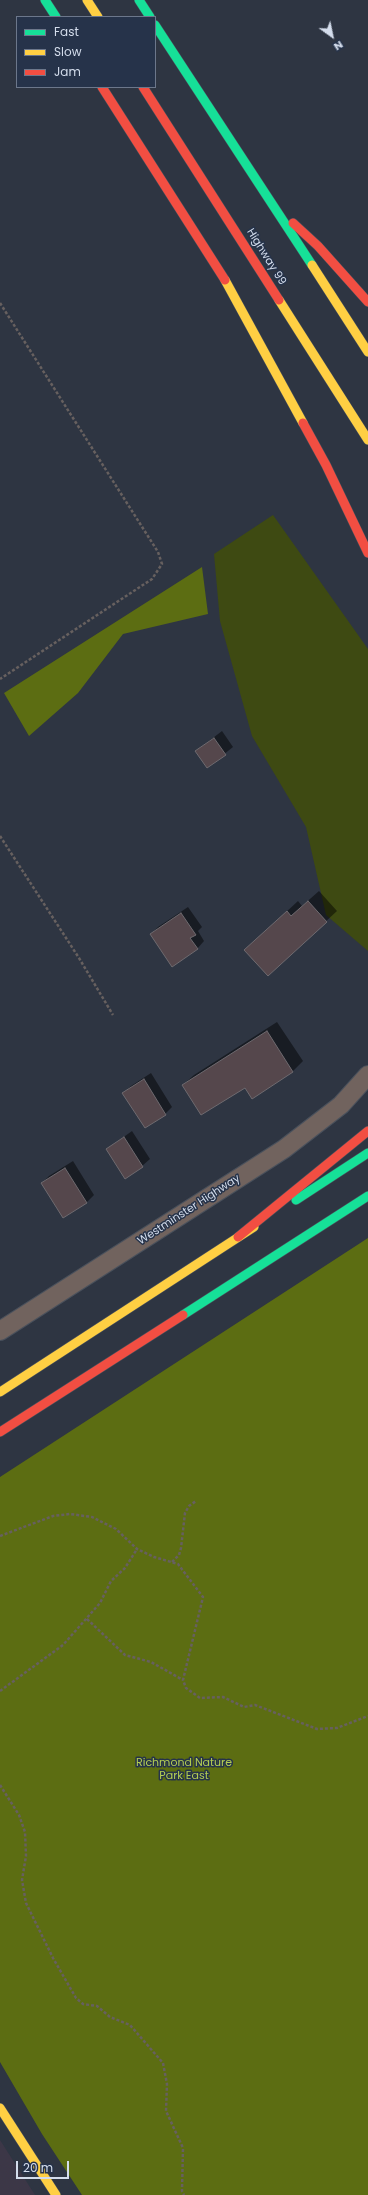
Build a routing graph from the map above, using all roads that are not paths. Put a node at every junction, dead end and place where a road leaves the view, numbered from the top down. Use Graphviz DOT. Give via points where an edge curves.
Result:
graph roads {
  1 [pos="45,0"];
  2 [pos="88,0"];
  3 [pos="139,0"];
  4 [pos="55,16"];
  5 [pos="97,16"];
  6 [pos="149,16"];
  7 [pos="156,27"];
  8 [pos="103,88"];
  9 [pos="144,88"];
  10 [pos="270,202"];
  11 [pos="368,302"];
  12 [pos="368,352"];
  13 [pos="368,440"];
  14 [pos="368,553"];
  15 [pos="368,1075"];
  16 [pos="368,1131"];
  17 [pos="368,1153"];
  18 [pos="368,1196"];
  19 [pos="238,1237"];
  20 [pos="0,1332"];
  21 [pos="0,1392"];
  22 [pos="0,1432"];
  23 [pos="0,2108"];
  24 [pos="56,2195"];
  1 -- 4 [label="main road"];
  2 -- 5 [label="main road"];
  3 -- 6 [label="main road"];
  7 -- 10 [label="main road"];
  8 -- 14 [label="main road" via="230,288 326,464"];
  9 -- 13 [label="main road, Highway 99"];
  10 -- 11 [label="main road" via="318,246"];
  10 -- 12 [label="main road"];
  15 -- 20 [label="street, Westminster Highway" via="341,1104 284,1149"];
  16 -- 19 [label="main road"];
  17 -- 19 [label="main road"];
  18 -- 22 [label="main road"];
  19 -- 21 [label="main road"];
  23 -- 24 [label="main road"];
}
